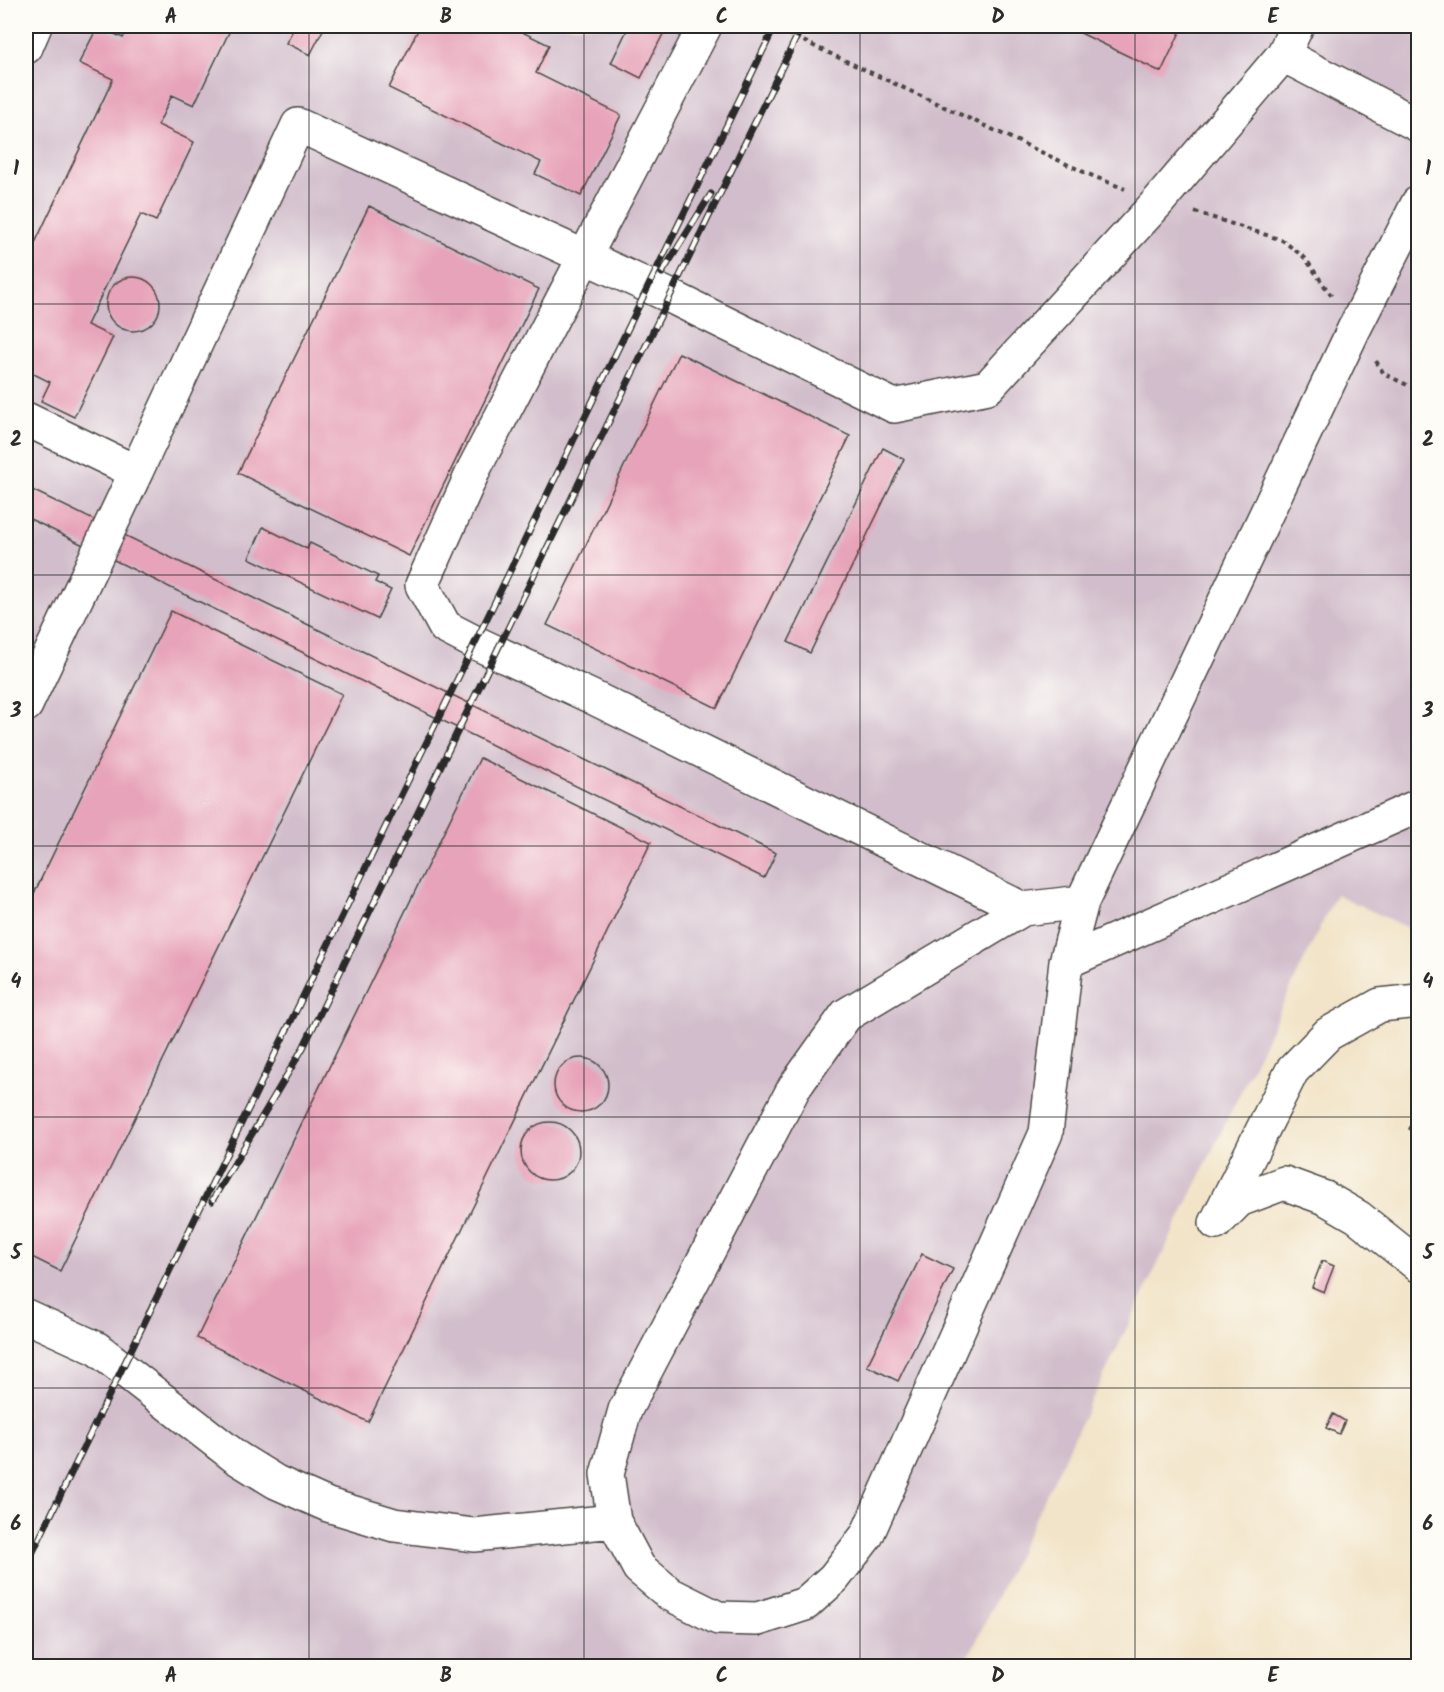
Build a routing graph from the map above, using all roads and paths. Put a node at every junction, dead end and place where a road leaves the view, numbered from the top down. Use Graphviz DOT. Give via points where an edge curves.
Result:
graph roads {
  1 [pos="35,26"];
  2 [pos="705,26"];
  3 [pos="771,26"];
  4 [pos="1297,26"];
  5 [pos="26,47"];
  6 [pos="1283,55"];
  7 [pos="1419,125"];
  8 [pos="1158,201"];
  9 [pos="1419,203"];
  10 [pos="586,256"];
  11 [pos="1354,329"];
  12 [pos="1419,390"];
  13 [pos="26,419"];
  14 [pos="136,472"];
  15 [pos="26,705"];
  16 [pos="1419,806"];
  17 [pos="1082,902"];
  18 [pos="1023,909"];
  19 [pos="1066,962"];
  20 [pos="1419,1001"];
  21 [pos="1419,1265"];
  22 [pos="26,1316"];
  23 [pos="614,1521"];
  1 -- 5 [label="lane"];
  2 -- 10 [label="lane"];
  3 -- 8 [label="path" via="1088,174"];
  4 -- 6 [label="lane"];
  6 -- 7 [label="lane"];
  6 -- 8 [label="lane"];
  8 -- 10 [label="lane" via="988,387 894,406"];
  8 -- 11 [label="path" via="1282,240 1305,258"];
  9 -- 11 [label="lane"];
  10 -- 14 [label="lane" via="298,125"];
  10 -- 18 [label="lane" via="476,465 422,585 445,627"];
  11 -- 12 [label="path" via="1384,374"];
  11 -- 17 [label="lane"];
  13 -- 14 [label="lane"];
  14 -- 15 [label="lane"];
  16 -- 19 [label="lane"];
  17 -- 18 [label="lane"];
  17 -- 19 [label="lane"];
  18 -- 23 [label="lane" via="846,1015 794,1088 625,1410 608,1474"];
  19 -- 23 [label="lane" via="1046,1133 867,1536 834,1578 805,1604 758,1619 718,1617 670,1594 639,1568"];
  20 -- 21 [label="lane" via="1380,1005 1328,1034 1292,1071 1216,1223 1239,1200 1284,1183 1325,1198 1358,1217"];
  22 -- 23 [label="lane" via="96,1348 237,1458 276,1482 328,1505 394,1525 474,1535"];
}
